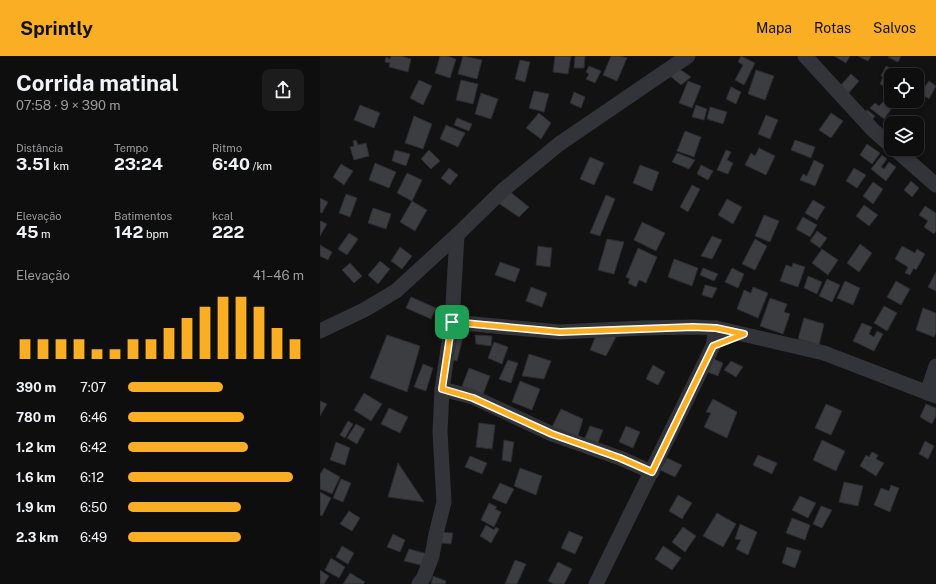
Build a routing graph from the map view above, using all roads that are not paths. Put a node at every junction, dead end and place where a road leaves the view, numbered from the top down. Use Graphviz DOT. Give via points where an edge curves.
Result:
graph roads {
  1 [pos="688,56"];
  2 [pos="805,56"];
  3 [pos="884,140"];
  4 [pos="903,156"];
  5 [pos="936,185"];
  6 [pos="457,235"];
  7 [pos="452,322"];
  8 [pos="716,328"];
  9 [pos="320,331"];
  10 [pos="744,334"];
  11 [pos="713,346"];
  12 [pos="936,366"];
  13 [pos="442,389"];
  14 [pos="932,394"];
  15 [pos="652,472"];
  16 [pos="419,584"];
  17 [pos="596,584"];
  1 -- 6 [label="street" via="559,144 502,191"];
  2 -- 3 [label="street"];
  4 -- 5 [label="street"];
  6 -- 7 [label="street"];
  6 -- 9 [label="street" via="396,291"];
  7 -- 8 [label="street" via="560,332"];
  7 -- 13 [label="street"];
  8 -- 10 [label="street"];
  8 -- 11 [label="street"];
  10 -- 11 [label="street"];
  10 -- 14 [label="street" via="824,353"];
  11 -- 15 [label="street"];
  12 -- 14 [label="street"];
  13 -- 15 [label="street" via="473,398 552,434"];
  13 -- 16 [label="street" via="440,432 444,502 432,556"];
  15 -- 17 [label="street"];
}
